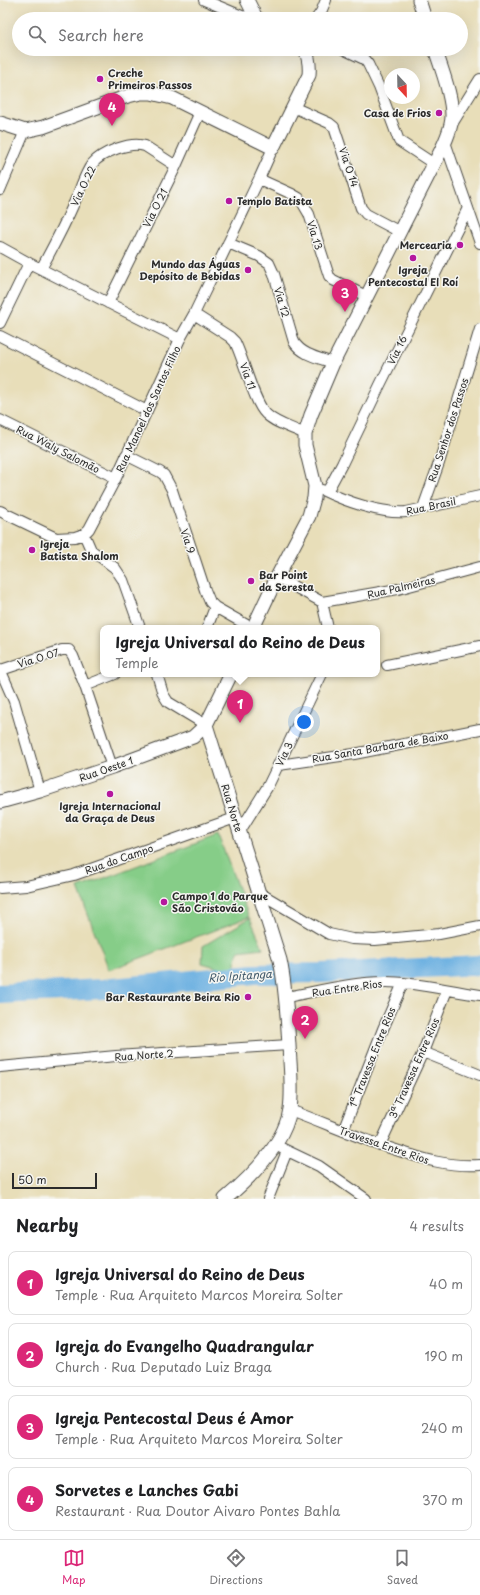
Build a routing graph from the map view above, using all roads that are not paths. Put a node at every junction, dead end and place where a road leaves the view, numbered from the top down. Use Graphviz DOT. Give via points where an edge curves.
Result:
graph roads {
  1 [pos="204,0"];
  2 [pos="247,0"];
  3 [pos="326,0"];
  4 [pos="419,0"];
  5 [pos="232,12"];
  6 [pos="254,12"];
  7 [pos="321,12"];
  8 [pos="423,12"];
  9 [pos="308,56"];
  10 [pos="358,56"];
  11 [pos="437,56"];
  12 [pos="480,79"];
  13 [pos="293,107"];
  14 [pos="200,112"];
  15 [pos="0,123"];
  16 [pos="452,124"];
  17 [pos="25,131"];
  18 [pos="445,142"];
  19 [pos="273,148"];
  20 [pos="434,164"];
  21 [pos="176,166"];
  22 [pos="259,179"];
  23 [pos="0,190"];
  24 [pos="468,208"];
  25 [pos="400,232"];
  26 [pos="228,243"];
  27 [pos="480,243"];
  28 [pos="0,247"];
  29 [pos="29,263"];
  30 [pos="41,269"];
  31 [pos="366,296"];
  32 [pos="108,303"];
  33 [pos="194,314"];
  34 [pos="0,323"];
  35 [pos="480,329"];
  36 [pos="0,336"];
  37 [pos="180,339"];
  38 [pos="332,363"];
  39 [pos="146,411"];
  40 [pos="0,420"];
  41 [pos="305,434"];
  42 [pos="126,455"];
  43 [pos="116,478"];
  44 [pos="315,486"];
  45 [pos="327,492"];
  46 [pos="480,496"];
  47 [pos="423,508"];
  48 [pos="0,511"];
  49 [pos="84,534"];
  50 [pos="480,567"];
  51 [pos="277,577"];
  52 [pos="322,602"];
  53 [pos="215,608"];
  54 [pos="139,625"];
  55 [pos="208,625"];
  56 [pos="246,625"];
  57 [pos="253,625"];
  58 [pos="327,625"];
  59 [pos="480,646"];
  60 [pos="387,665"];
  61 [pos="0,669"];
  62 [pos="108,677"];
  63 [pos="158,677"];
  64 [pos="230,677"];
  65 [pos="321,677"];
  66 [pos="85,686"];
  67 [pos="206,725"];
  68 [pos="480,729"];
  69 [pos="279,765"];
  70 [pos="112,767"];
  71 [pos="40,791"];
  72 [pos="0,802"];
  73 [pos="235,818"];
  74 [pos="240,831"];
  75 [pos="0,888"];
  76 [pos="258,892"];
  77 [pos="480,926"];
  78 [pos="403,983"];
  79 [pos="447,990"];
  80 [pos="286,991"];
  81 [pos="480,995"];
  82 [pos="289,1045"];
  83 [pos="424,1052"];
  84 [pos="0,1067"];
  85 [pos="480,1075"];
  86 [pos="290,1110"];
  87 [pos="342,1131"];
  88 [pos="275,1145"];
  89 [pos="380,1145"];
  90 [pos="287,1151"];
  91 [pos="480,1165"];
  92 [pos="234,1196"];
  93 [pos="268,1199"];
  94 [pos="366,1199"];
  1 -- 5 [label="street"];
  2 -- 6 [label="street"];
  3 -- 7 [label="street"];
  4 -- 8 [label="street"];
  9 -- 13 [label="street" via="309,75"];
  10 -- 20 [label="street" via="368,64 399,141"];
  11 -- 16 [label="street" via="452,109"];
  12 -- 16 [label="street"];
  13 -- 19 [label="street"];
  13 -- 25 [label="street, Via O 14" via="334,127 361,208 366,214"];
  14 -- 17 [label="street" via="160,94 141,93 44,127"];
  14 -- 19 [label="street"];
  14 -- 21 [label="street, Via O 21"];
  15 -- 17 [label="street"];
  16 -- 18 [label="street"];
  17 -- 23 [label="street"];
  18 -- 20 [label="street"];
  18 -- 24 [label="street"];
  19 -- 22 [label="street"];
  20 -- 25 [label="street"];
  21 -- 30 [label="street, Via O 22" via="140,144 126,146 98,159 90,169 59,237"];
  21 -- 32 [label="street, Via O 21"];
  22 -- 26 [label="street"];
  22 -- 31 [label="street, Via 13" via="299,198 309,214 329,276"];
  24 -- 27 [label="street"];
  24 -- 45 [label="street, Via 16"];
  25 -- 31 [label="street"];
  26 -- 33 [label="street"];
  26 -- 38 [label="street, Via 12" via="269,263 294,342 305,353"];
  28 -- 29 [label="street, Rua Manoel dos Santos Filho"];
  29 -- 30 [label="street, Rua Manoel dos Santos Filho"];
  29 -- 34 [label="street"];
  30 -- 32 [label="street, Rua Manoel dos Santos Filho"];
  31 -- 38 [label="street"];
  32 -- 37 [label="street, Rua Manoel dos Santos Filho"];
  33 -- 37 [label="street"];
  33 -- 41 [label="street, Via 11" via="235,342 258,401 266,414 273,420"];
  35 -- 47 [label="street, Rua Senhor dos Passos"];
  36 -- 39 [label="street"];
  37 -- 39 [label="street, Rua Manoel dos Santos Filho"];
  38 -- 41 [label="street"];
  39 -- 42 [label="street, Rua Manoel dos Santos Filho"];
  40 -- 43 [label="street, Rua Waly Salomão"];
  41 -- 44 [label="street" via="305,445"];
  42 -- 43 [label="street, Rua Manoel dos Santos Filho"];
  42 -- 53 [label="street, Via 9" via="160,472 168,481 205,590"];
  43 -- 49 [label="street, Rua Manoel dos Santos Filho"];
  44 -- 45 [label="street, Rua Brasil"];
  44 -- 51 [label="street" via="309,516"];
  45 -- 47 [label="street, Rua Brasil" via="389,512"];
  46 -- 47 [label="street, Rua Brasil"];
  48 -- 49 [label="street" via="56,538"];
  49 -- 54 [label="street" via="91,550 115,568 123,580"];
  50 -- 52 [label="street, Rua Palmeiras" via="398,589"];
  51 -- 52 [label="street"];
  51 -- 57 [label="street"];
  52 -- 58 [label="street"];
  53 -- 55 [label="street"];
  53 -- 56 [label="street"];
  59 -- 60 [label="street"];
  61 -- 66 [label="street, Via O 07" via="69,650"];
  61 -- 71 [label="street" via="14,701"];
  62 -- 66 [label="street"];
  63 -- 67 [label="street" via="168,702"];
  64 -- 67 [label="street"];
  65 -- 69 [label="street, Via 3"];
  66 -- 70 [label="street"];
  67 -- 70 [label="street, Rua Oeste 1" via="193,737"];
  67 -- 73 [label="street, Rua Norte"];
  68 -- 69 [label="street, Rua Santa Barbara de Baixo" via="354,754"];
  69 -- 74 [label="street, Via 3"];
  70 -- 71 [label="street, Rua Oeste 1"];
  71 -- 72 [label="street, Rua Oeste 1"];
  73 -- 74 [label="street, Rua Norte"];
  73 -- 75 [label="street, Rua do Campo" via="74,875 26,886"];
  74 -- 76 [label="street, Rua Norte"];
  76 -- 77 [label="street" via="329,934 352,939 375,940 439,934"];
  76 -- 80 [label="street, Rua Norte" via="280,960"];
  78 -- 79 [label="street, Rua Entre Rios"];
  78 -- 80 [label="street, Rua Entre Rios" via="371,983"];
  78 -- 87 [label="street, 1ª Travessa Entre Rios"];
  79 -- 81 [label="street, Rua Entre Rios"];
  79 -- 83 [label="street, 3ª Travessa Entre Rios"];
  80 -- 82 [label="street, Rua Norte"];
  82 -- 84 [label="street, Rua Norte 2" via="116,1056"];
  82 -- 86 [label="street, Rua Norte" via="292,1084"];
  83 -- 85 [label="street"];
  83 -- 89 [label="street, 3ª Travessa Entre Rios"];
  86 -- 87 [label="street, Travessa Entre Rios"];
  86 -- 88 [label="street, Rua Norte" via="287,1124"];
  87 -- 89 [label="street, Travessa Entre Rios"];
  88 -- 90 [label="street"];
  88 -- 92 [label="street, Rua Norte"];
  89 -- 91 [label="street, Travessa Entre Rios" via="449,1165"];
  90 -- 93 [label="street"];
  90 -- 94 [label="street" via="319,1166"];
}
